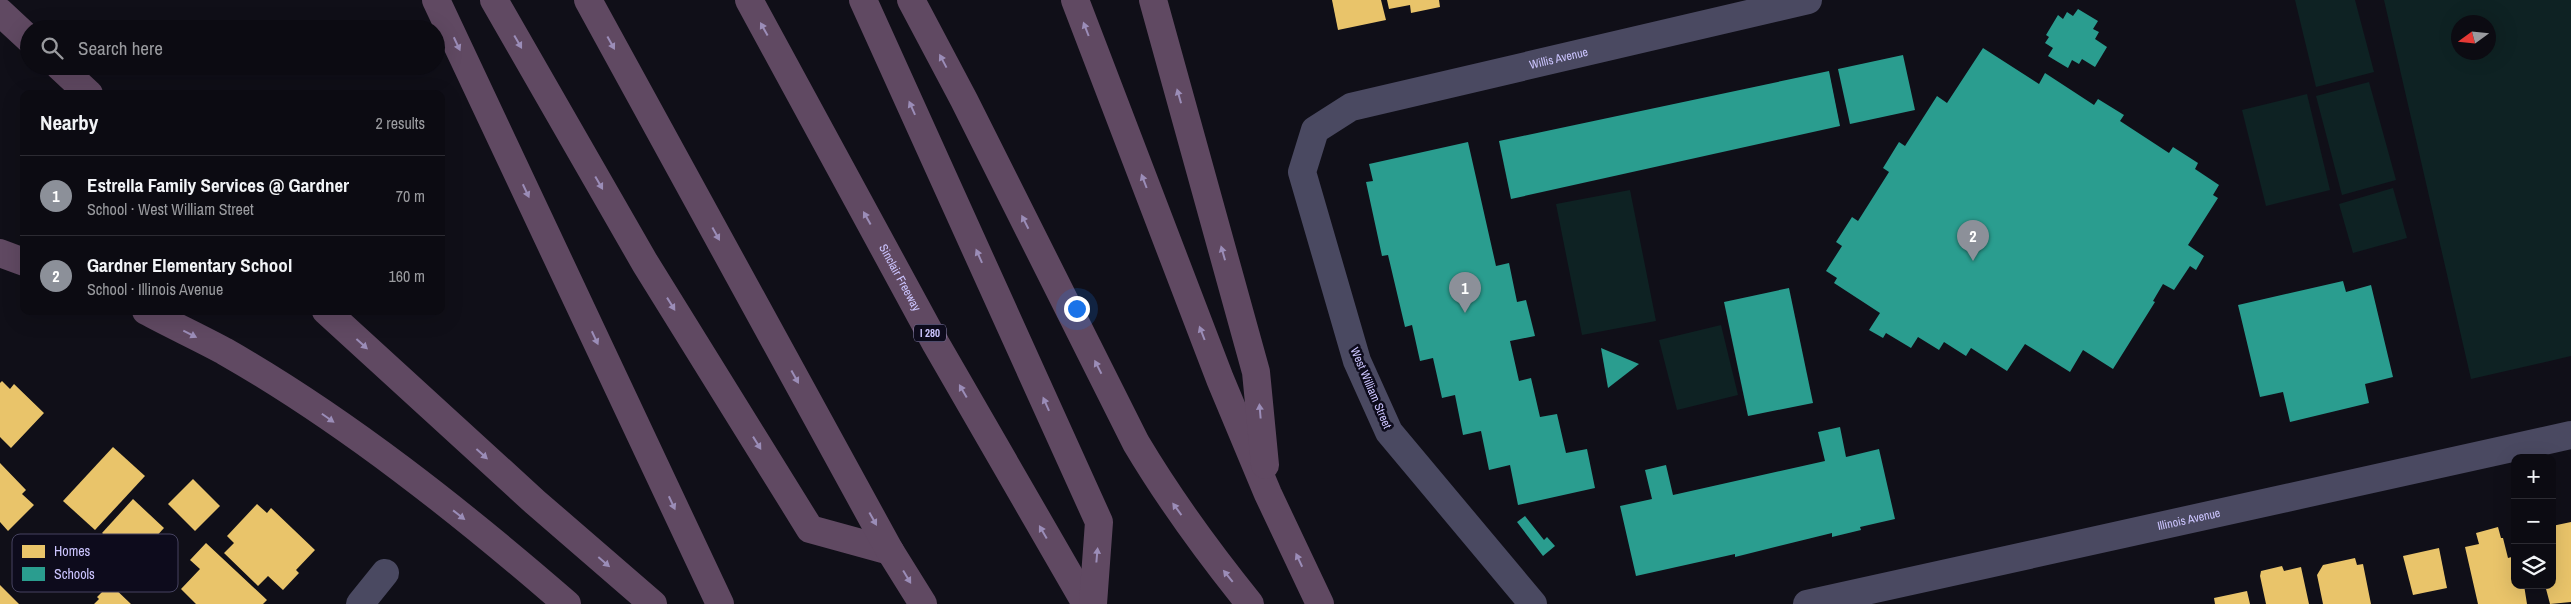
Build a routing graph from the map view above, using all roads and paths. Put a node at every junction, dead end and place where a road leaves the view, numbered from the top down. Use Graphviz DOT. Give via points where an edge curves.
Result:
graph roads {
  1 [pos="436,0"];
  2 [pos="494,0"];
  3 [pos="588,0"];
  4 [pos="748,0"];
  5 [pos="863,0"];
  6 [pos="911,0"];
  7 [pos="1075,0"];
  8 [pos="1152,0"];
  9 [pos="1798,1"];
  10 [pos="0,12"];
  11 [pos="20,31"];
  12 [pos="69,75"];
  13 [pos="85,90"];
  14 [pos="1315,130"];
  15 [pos="0,253"];
  16 [pos="20,260"];
  17 [pos="154,315"];
  18 [pos="330,315"];
  19 [pos="2571,435"];
  20 [pos="1268,494"];
  21 [pos="890,551"];
  22 [pos="385,573"];
  23 [pos="360,604"];
  24 [pos="567,604"];
  25 [pos="653,604"];
  26 [pos="720,604"];
  27 [pos="923,604"];
  28 [pos="1086,604"];
  29 [pos="1093,604"];
  30 [pos="1250,604"];
  31 [pos="1320,604"];
  32 [pos="1533,604"];
  33 [pos="1807,604"];
  1 -- 26 [label="highway, one-way"];
  2 -- 21 [label="highway, one-way" via="645,263 810,529"];
  3 -- 21 [label="highway, one-way"];
  28 -- 4 [label="highway, Sinclair Freeway / I 280, one-way" via="936,344"];
  29 -- 5 [label="highway, one-way" via="1099,522"];
  30 -- 6 [label="highway, one-way" via="1167,496 1136,443"];
  20 -- 7 [label="highway, one-way" via="1216,369"];
  20 -- 8 [label="highway, one-way" via="1256,372"];
  9 -- 14 [label="street, Willis Avenue" via="1351,107"];
  10 -- 11 [label="highway"];
  12 -- 13 [label="highway"];
  14 -- 32 [label="street, West William Street" via="1302,172 1357,361 1389,432"];
  15 -- 16 [label="highway"];
  17 -- 24 [label="highway, one-way" via="224,351 365,444 467,521"];
  18 -- 25 [label="highway, one-way" via="535,502"];
  19 -- 33 [label="street, Illinois Avenue"];
  31 -- 20 [label="highway, one-way"];
  21 -- 27 [label="highway, one-way"];
  22 -- 23 [label="street"];
}
